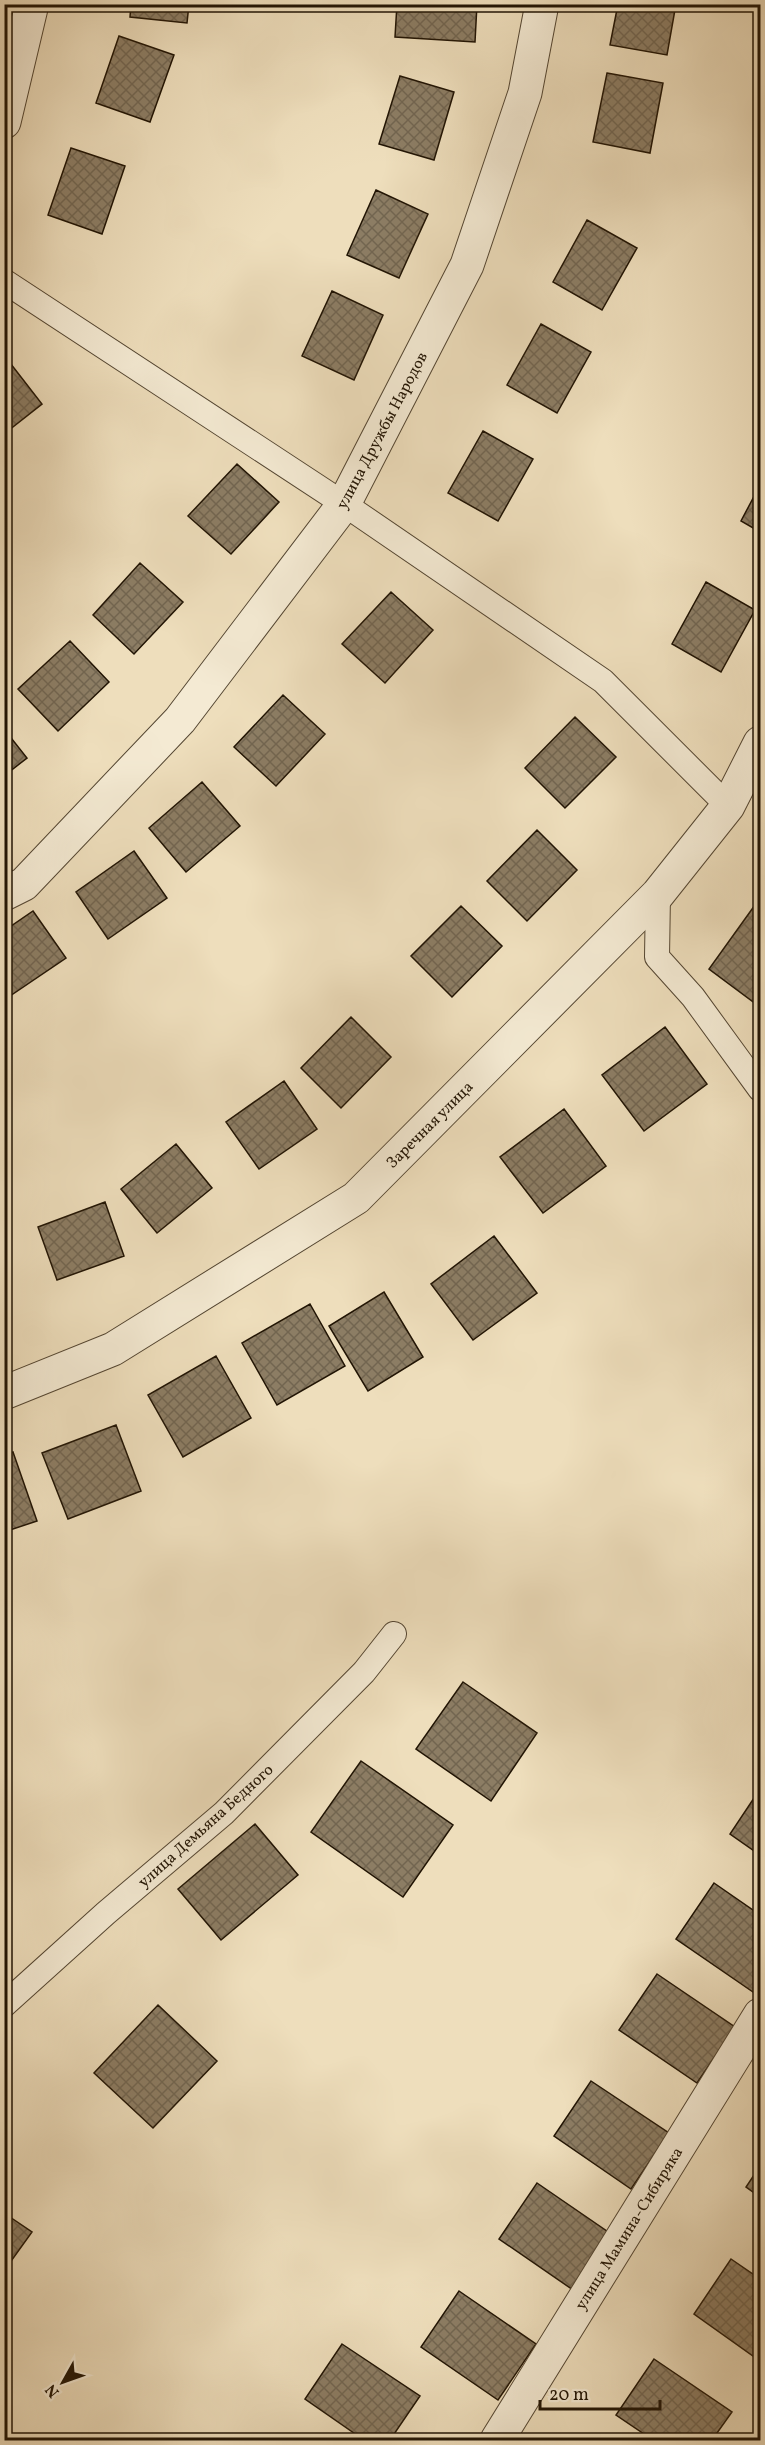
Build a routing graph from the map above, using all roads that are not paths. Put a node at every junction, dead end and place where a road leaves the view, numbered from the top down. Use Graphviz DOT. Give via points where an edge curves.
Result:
graph roads {
  1 [pos="32,4"];
  2 [pos="542,4"];
  3 [pos="4,122"];
  4 [pos="4,281"];
  5 [pos="344,504"];
  6 [pos="760,744"];
  7 [pos="728,806"];
  8 [pos="4,894"];
  9 [pos="658,894"];
  10 [pos="760,1089"];
  11 [pos="4,1393"];
  12 [pos="394,1634"];
  13 [pos="4,2005"];
  14 [pos="760,2015"];
  15 [pos="497,2440"];
  1 -- 3 [label="street"];
  2 -- 5 [label="street, улица Дружбы Народов" via="525,93 467,265"];
  4 -- 5 [label="lane"];
  5 -- 7 [label="lane" via="603,681"];
  5 -- 8 [label="street, улица Дружбы Народов" via="180,720 24,884"];
  6 -- 7 [label="street, Заречная улица"];
  7 -- 9 [label="street, Заречная улица"];
  9 -- 10 [label="lane" via="657,957 693,997"];
  9 -- 11 [label="street, Заречная улица" via="356,1198 113,1349"];
  12 -- 13 [label="lane, улица Демьяна Бедного" via="364,1672 224,1813"];
  14 -- 15 [label="street, улица Мамина-Сибиряка"];
}
